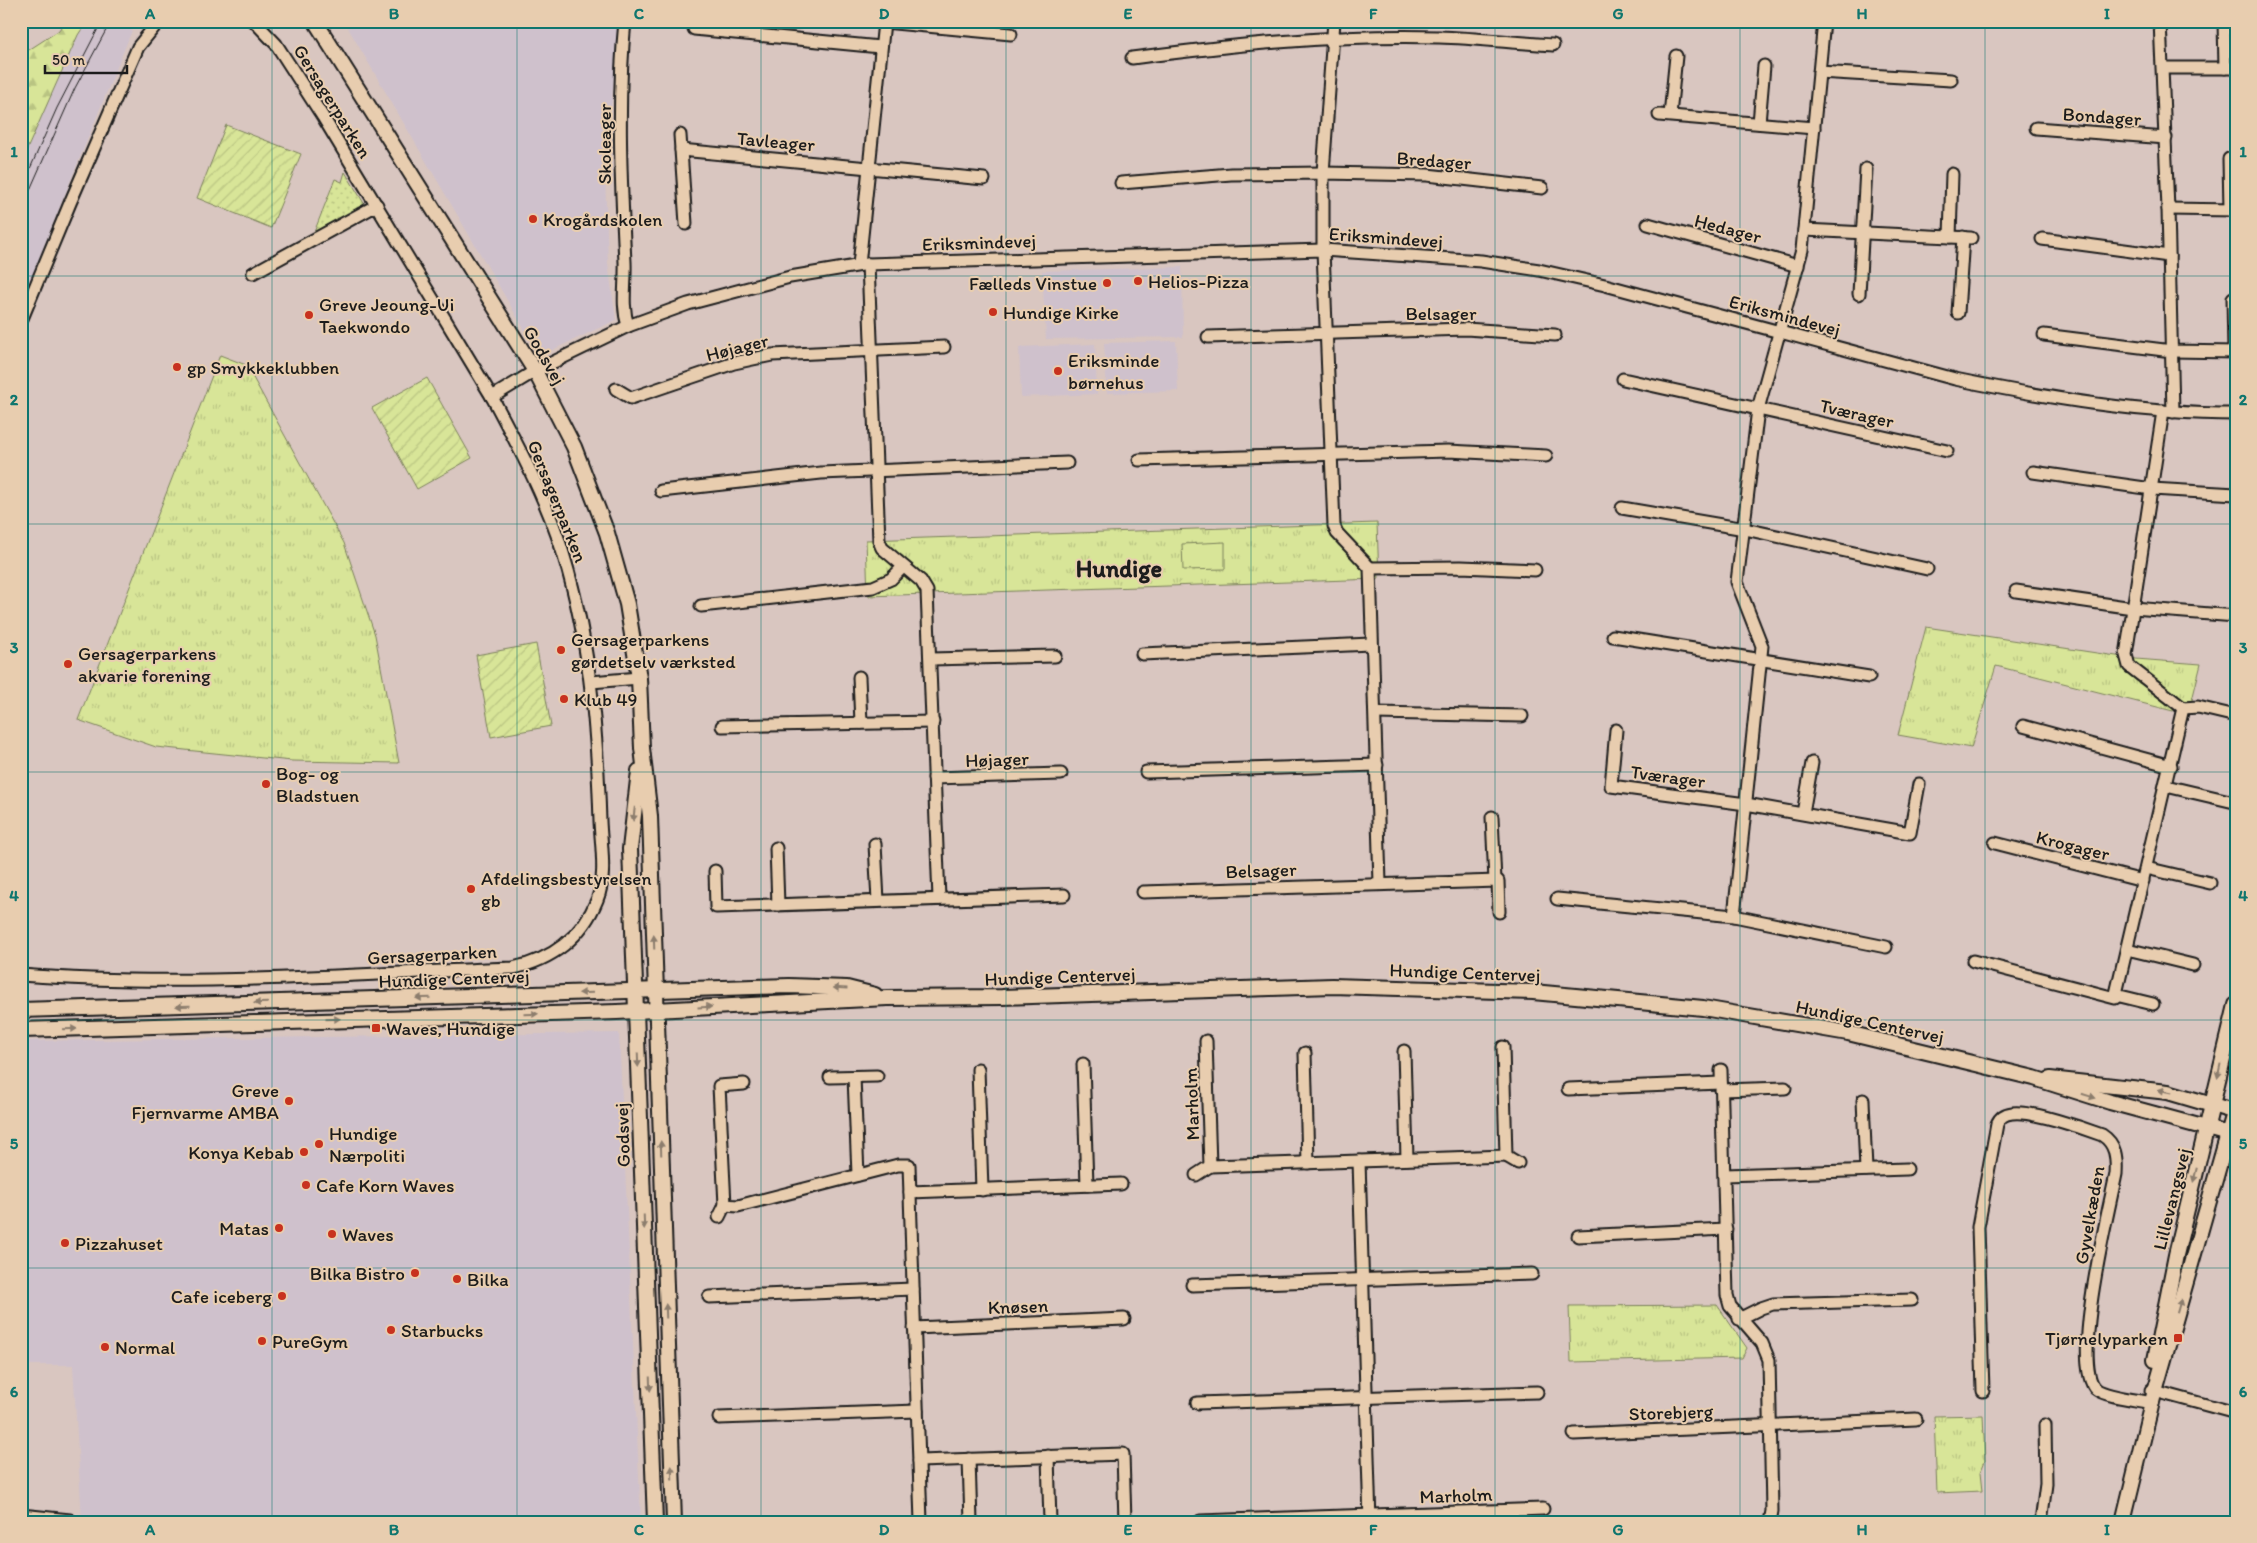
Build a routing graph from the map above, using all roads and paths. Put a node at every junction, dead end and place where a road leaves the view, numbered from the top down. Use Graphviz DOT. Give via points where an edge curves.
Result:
graph roads {
  1 [pos="160,21"];
  2 [pos="254,21"];
  3 [pos="315,21"];
  4 [pos="625,21"];
  5 [pos="1334,21"];
  6 [pos="1824,21"];
  7 [pos="2160,21"];
  8 [pos="2224,21"];
  9 [pos="694,30"];
  10 [pos="1011,34"];
  11 [pos="1332,38"];
  12 [pos="1553,45"];
  13 [pos="880,47"];
  14 [pos="1676,56"];
  15 [pos="1132,58"];
  16 [pos="1764,66"];
  17 [pos="2163,68"];
  18 [pos="2230,68"];
  19 [pos="1819,72"];
  20 [pos="1951,80"];
  21 [pos="1759,123"];
  22 [pos="1814,128"];
  23 [pos="2036,128"];
  24 [pos="680,135"];
  25 [pos="2166,138"];
  26 [pos="681,150"];
  27 [pos="2229,158"];
  28 [pos="868,167"];
  29 [pos="1866,169"];
  30 [pos="1323,173"];
  31 [pos="1952,174"];
  32 [pos="984,179"];
  33 [pos="1121,183"];
  34 [pos="1542,188"];
  35 [pos="377,205"];
  36 [pos="2168,209"];
  37 [pos="2233,210"];
  38 [pos="686,224"];
  39 [pos="1648,224"];
  40 [pos="1804,230"];
  41 [pos="1862,233"];
  42 [pos="1950,237"];
  43 [pos="2042,239"];
  44 [pos="1323,250"];
  45 [pos="2169,256"];
  46 [pos="864,264"];
  47 [pos="1798,266"];
  48 [pos="253,272"];
  49 [pos="1859,294"];
  50 [pos="2234,298"];
  51 [pos="1958,313"];
  52 [pos="21,321"];
  53 [pos="628,326"];
  54 [pos="1780,331"];
  55 [pos="1327,332"];
  56 [pos="1555,335"];
  57 [pos="2044,335"];
  58 [pos="1208,337"];
  59 [pos="944,347"];
  60 [pos="872,349"];
  61 [pos="2172,351"];
  62 [pos="2235,352"];
  63 [pos="535,371"];
  64 [pos="1623,379"];
  65 [pos="616,389"];
  66 [pos="492,397"];
  67 [pos="1758,409"];
  68 [pos="2168,411"];
  69 [pos="2236,414"];
  70 [pos="1947,451"];
  71 [pos="1331,455"];
  72 [pos="1546,456"];
  73 [pos="1139,460"];
  74 [pos="1067,463"];
  75 [pos="876,470"];
  76 [pos="2033,472"];
  77 [pos="2152,489"];
  78 [pos="661,491"];
  79 [pos="2236,494"];
  80 [pos="1622,508"];
  81 [pos="1745,529"];
  82 [pos="903,566"];
  83 [pos="1370,568"];
  84 [pos="1927,569"];
  85 [pos="1535,570"];
  86 [pos="2016,591"];
  87 [pos="701,606"];
  88 [pos="2133,608"];
  89 [pos="2236,616"];
  90 [pos="1613,636"];
  91 [pos="1371,644"];
  92 [pos="1142,654"];
  93 [pos="1055,656"];
  94 [pos="1761,658"];
  95 [pos="931,659"];
  96 [pos="1869,677"];
  97 [pos="639,678"];
  98 [pos="859,678"];
  99 [pos="591,682"];
  100 [pos="2183,708"];
  101 [pos="1376,713"];
  102 [pos="1522,716"];
  103 [pos="2236,716"];
  104 [pos="933,722"];
  105 [pos="861,723"];
  106 [pos="722,726"];
  107 [pos="2023,726"];
  108 [pos="1616,730"];
  109 [pos="642,748"];
  110 [pos="1812,763"];
  111 [pos="1378,764"];
  112 [pos="2171,766"];
  113 [pos="1146,772"];
  114 [pos="1061,774"];
  115 [pos="934,778"];
  116 [pos="1919,784"];
  117 [pos="2166,786"];
  118 [pos="2234,802"];
  119 [pos="1746,804"];
  120 [pos="1804,813"];
  121 [pos="1492,817"];
  122 [pos="1995,843"];
  123 [pos="875,844"];
  124 [pos="776,848"];
  125 [pos="2146,868"];
  126 [pos="715,871"];
  127 [pos="1495,881"];
  128 [pos="2143,881"];
  129 [pos="1380,883"];
  130 [pos="2210,883"];
  131 [pos="1143,892"];
  132 [pos="1064,895"];
  133 [pos="939,899"];
  134 [pos="1557,899"];
  135 [pos="878,901"];
  136 [pos="778,905"];
  137 [pos="1499,912"];
  138 [pos="1734,916"];
  139 [pos="1886,947"];
  140 [pos="2127,949"];
  141 [pos="1973,961"];
  142 [pos="2193,965"];
  143 [pos="21,975"];
  144 [pos="655,990"];
  145 [pos="635,992"];
  146 [pos="2116,995"];
  147 [pos="887,998"];
  148 [pos="2153,1004"];
  149 [pos="2236,1005"];
  150 [pos="21,1010"];
  151 [pos="656,1010"];
  152 [pos="636,1011"];
  153 [pos="21,1030"];
  154 [pos="1206,1041"];
  155 [pos="1503,1047"];
  156 [pos="1404,1051"];
  157 [pos="1305,1053"];
  158 [pos="1083,1064"];
  159 [pos="978,1069"];
  160 [pos="1721,1070"];
  161 [pos="877,1076"];
  162 [pos="830,1077"];
  163 [pos="854,1077"];
  164 [pos="2034,1078"];
  165 [pos="744,1084"];
  166 [pos="1721,1086"];
  167 [pos="1785,1088"];
  168 [pos="1568,1090"];
  169 [pos="1864,1100"];
  170 [pos="2212,1104"];
  171 [pos="2235,1110"];
  172 [pos="2207,1128"];
  173 [pos="2232,1135"];
  174 [pos="1506,1156"];
  175 [pos="1407,1159"];
  176 [pos="1359,1161"];
  177 [pos="1308,1163"];
  178 [pos="1518,1163"];
  179 [pos="1210,1166"];
  180 [pos="1907,1169"];
  181 [pos="1866,1170"];
  182 [pos="858,1175"];
  183 [pos="1196,1175"];
  184 [pos="1725,1175"];
  185 [pos="1122,1184"];
  186 [pos="1087,1185"];
  187 [pos="982,1190"];
  188 [pos="910,1192"];
  189 [pos="725,1205"];
  190 [pos="719,1217"];
  191 [pos="1726,1229"];
  192 [pos="1578,1236"];
  193 [pos="1532,1274"];
  194 [pos="1363,1279"];
  195 [pos="1192,1285"];
  196 [pos="913,1289"];
  197 [pos="709,1297"];
  198 [pos="1912,1300"];
  199 [pos="1124,1319"];
  200 [pos="1739,1319"];
  201 [pos="914,1328"];
  202 [pos="1983,1391"];
  203 [pos="1537,1392"];
  204 [pos="2153,1395"];
  205 [pos="1366,1397"];
  206 [pos="1197,1403"];
  207 [pos="917,1411"];
  208 [pos="2236,1413"];
  209 [pos="720,1418"];
  210 [pos="1916,1419"];
  211 [pos="2045,1424"];
  212 [pos="1770,1426"];
  213 [pos="1574,1434"];
  214 [pos="1048,1456"];
  215 [pos="969,1459"];
  216 [pos="919,1460"];
  217 [pos="1543,1510"];
  218 [pos="21,1515"];
  219 [pos="1370,1518"];
  220 [pos="70,1520"];
  221 [pos="1200,1521"];
  222 [pos="655,1522"];
  223 [pos="674,1522"];
  224 [pos="921,1522"];
  225 [pos="971,1522"];
  226 [pos="1050,1522"];
  227 [pos="1125,1522"];
  228 [pos="1770,1522"];
  229 [pos="2040,1522"];
  230 [pos="2123,1522"];
  1 -- 52 [label="street" via="138,47"];
  2 -- 35 [label="street, Gersagerparken" via="276,44"];
  3 -- 63 [label="street, Godsvej"];
  4 -- 53 [label="street, Skoleager" via="620,121 626,271 624,303"];
  5 -- 11 [label="street"];
  6 -- 19 [label="street"];
  7 -- 17 [label="street, Bondager"];
  8 -- 18 [label="street"];
  9 -- 13 [label="street"];
  10 -- 13 [label="street" via="884,22"];
  11 -- 12 [label="street" via="1439,37"];
  11 -- 15 [label="street" via="1250,43"];
  11 -- 30 [label="street"];
  13 -- 28 [label="street"];
  14 -- 21 [label="street" via="1665,115"];
  16 -- 21 [label="street"];
  17 -- 18 [label="street"];
  17 -- 25 [label="street, Bondager"];
  19 -- 20 [label="street"];
  19 -- 22 [label="street"];
  21 -- 22 [label="street"];
  22 -- 40 [label="street"];
  23 -- 25 [label="street, Bondager"];
  24 -- 26 [label="street"];
  25 -- 36 [label="street, Bondager"];
  26 -- 28 [label="street, Tavleager"];
  26 -- 38 [label="street"];
  27 -- 37 [label="street"];
  28 -- 32 [label="street, Tavleager"];
  28 -- 46 [label="street"];
  29 -- 41 [label="street"];
  30 -- 33 [label="street, Bredager" via="1230,174"];
  30 -- 34 [label="street, Bredager" via="1427,175"];
  30 -- 44 [label="street"];
  31 -- 42 [label="street"];
  35 -- 48 [label="street"];
  35 -- 66 [label="street, Gersagerparken"];
  36 -- 37 [label="street"];
  36 -- 45 [label="street, Bondager"];
  39 -- 47 [label="street, Hedager"];
  40 -- 41 [label="street"];
  40 -- 47 [label="street"];
  41 -- 42 [label="street"];
  41 -- 49 [label="street"];
  42 -- 51 [label="street" via="1967,238"];
  43 -- 45 [label="street"];
  44 -- 46 [label="street, Eriksmindevej"];
  44 -- 54 [label="street, Eriksmindevej" via="1481,261 1539,270"];
  44 -- 55 [label="street"];
  45 -- 61 [label="street, Bondager"];
  46 -- 53 [label="street, Eriksmindevej" via="735,290"];
  46 -- 60 [label="street"];
  47 -- 54 [label="street"];
  50 -- 62 [label="street"];
  53 -- 63 [label="street, Eriksmindevej"];
  54 -- 67 [label="street"];
  54 -- 68 [label="street, Eriksmindevej" via="1955,379 2119,407"];
  55 -- 56 [label="street, Belsager" via="1466,329"];
  55 -- 58 [label="street, Belsager"];
  55 -- 71 [label="street"];
  57 -- 61 [label="street"];
  59 -- 60 [label="street, Højager"];
  60 -- 65 [label="street, Højager" via="772,355 734,363 630,398"];
  60 -- 75 [label="street"];
  61 -- 62 [label="street"];
  61 -- 68 [label="street, Bondager"];
  63 -- 66 [label="street"];
  63 -- 97 [label="street, Godsvej" via="574,447 607,533 627,604"];
  64 -- 67 [label="street, Tværager"];
  66 -- 99 [label="street, Gersagerparken" via="517,444 558,537 576,602"];
  67 -- 70 [label="street, Tværager"];
  67 -- 81 [label="street"];
  68 -- 69 [label="street, Eriksmindevej"];
  68 -- 77 [label="street"];
  71 -- 72 [label="street" via="1448,451"];
  71 -- 73 [label="street"];
  71 -- 83 [label="street" via="1334,526"];
  74 -- 75 [label="street"];
  75 -- 78 [label="street"];
  75 -- 82 [label="street" via="880,545"];
  76 -- 77 [label="street"];
  77 -- 79 [label="street"];
  77 -- 88 [label="street"];
  80 -- 81 [label="street"];
  81 -- 84 [label="street"];
  81 -- 94 [label="street" via="1737,582 1761,639"];
  82 -- 87 [label="street" via="891,579 873,586"];
  82 -- 95 [label="street" via="926,591"];
  83 -- 85 [label="street"];
  83 -- 91 [label="street"];
  86 -- 88 [label="street"];
  88 -- 89 [label="street"];
  88 -- 100 [label="street" via="2126,655 2129,666"];
  90 -- 94 [label="street"];
  91 -- 92 [label="street"];
  91 -- 101 [label="street"];
  93 -- 95 [label="street"];
  94 -- 96 [label="street"];
  94 -- 119 [label="street"];
  95 -- 104 [label="street"];
  97 -- 99 [label="street"];
  97 -- 109 [label="street, Godsvej"];
  98 -- 105 [label="street"];
  99 -- 143 [label="street, Gersagerparken" via="598,741 602,875 598,898 589,916 578,932 548,957 513,968 331,976 143,980"];
  100 -- 103 [label="street" via="2198,707"];
  100 -- 112 [label="street"];
  101 -- 102 [label="street"];
  101 -- 111 [label="street"];
  104 -- 105 [label="street"];
  104 -- 115 [label="street"];
  105 -- 106 [label="street"];
  107 -- 112 [label="street"];
  108 -- 119 [label="street, Tværager" via="1612,786"];
  144 -- 109 [label="street, Godsvej, one-way" via="650,816"];
  109 -- 145 [label="street, Godsvej, one-way" via="630,849"];
  110 -- 120 [label="street"];
  111 -- 113 [label="street"];
  111 -- 129 [label="street"];
  112 -- 117 [label="street"];
  114 -- 115 [label="street, Højager"];
  115 -- 133 [label="street"];
  116 -- 120 [label="street, Tværager" via="1910,834"];
  117 -- 118 [label="street"];
  117 -- 125 [label="street"];
  119 -- 120 [label="street, Tværager"];
  119 -- 138 [label="street"];
  121 -- 127 [label="street"];
  122 -- 128 [label="street, Krogager"];
  123 -- 135 [label="street"];
  124 -- 136 [label="street"];
  125 -- 128 [label="street"];
  125 -- 130 [label="street"];
  126 -- 136 [label="street" via="716,907"];
  127 -- 129 [label="street, Belsager"];
  127 -- 137 [label="street" via="1498,881"];
  128 -- 140 [label="street"];
  129 -- 131 [label="street, Belsager"];
  132 -- 133 [label="street"];
  133 -- 135 [label="street"];
  134 -- 138 [label="street"];
  135 -- 136 [label="street"];
  138 -- 139 [label="street"];
  140 -- 142 [label="street"];
  140 -- 146 [label="street"];
  141 -- 146 [label="street" via="2115,998"];
  144 -- 145 [label="street, Hundige Centervej"];
  147 -- 144 [label="street, Hundige Centervej, one-way" via="847,988"];
  144 -- 151 [label="street, Godsvej"];
  145 -- 150 [label="street, Hundige Centervej, one-way"];
  145 -- 152 [label="street, Godsvej"];
  146 -- 148 [label="street"];
  151 -- 147 [label="street, Hundige Centervej, one-way"];
  147 -- 164 [label="street, Hundige Centervej" via="1332,986 1533,992 1703,1008 1848,1033"];
  149 -- 170 [label="street, Lillevangsvej, one-way"];
  151 -- 152 [label="street, Hundige Centervej"];
  223 -- 151 [label="street, Godsvej, one-way"];
  153 -- 152 [label="street, Hundige Centervej, one-way"];
  152 -- 222 [label="street, Godsvej, one-way"];
  154 -- 179 [label="street, Marholm"];
  155 -- 174 [label="street"];
  156 -- 175 [label="street"];
  157 -- 177 [label="street"];
  158 -- 186 [label="street"];
  159 -- 187 [label="street"];
  160 -- 166 [label="street"];
  161 -- 163 [label="street"];
  162 -- 163 [label="street"];
  163 -- 182 [label="street"];
  170 -- 164 [label="street, Hundige Centervej, one-way" via="2142,1087"];
  164 -- 172 [label="street, Hundige Centervej, one-way"];
  165 -- 189 [label="street" via="719,1086"];
  166 -- 167 [label="street"];
  166 -- 168 [label="street"];
  166 -- 184 [label="street"];
  169 -- 181 [label="street"];
  170 -- 171 [label="street, Hundige Centervej"];
  170 -- 172 [label="street, Lillevangsvej"];
  171 -- 173 [label="street, Lillevangsvej"];
  172 -- 173 [label="street, Hundige Centervej"];
  172 -- 204 [label="street, Lillevangsvej, one-way" via="2176,1255"];
  204 -- 173 [label="street, Lillevangsvej, one-way"];
  174 -- 175 [label="street, Marholm"];
  174 -- 178 [label="street"];
  175 -- 176 [label="street, Marholm"];
  176 -- 177 [label="street, Marholm"];
  176 -- 194 [label="street"];
  177 -- 179 [label="street, Marholm"];
  179 -- 183 [label="street, Marholm"];
  180 -- 181 [label="street"];
  181 -- 184 [label="street"];
  182 -- 188 [label="street" via="909,1165"];
  182 -- 189 [label="street" via="738,1206"];
  184 -- 191 [label="street"];
  185 -- 186 [label="street"];
  186 -- 187 [label="street"];
  187 -- 188 [label="street"];
  188 -- 196 [label="street"];
  189 -- 190 [label="street"];
  191 -- 192 [label="street"];
  191 -- 200 [label="street" via="1727,1295"];
  193 -- 194 [label="street"];
  194 -- 195 [label="street"];
  194 -- 205 [label="street"];
  196 -- 197 [label="street"];
  196 -- 201 [label="street"];
  198 -- 200 [label="street" via="1773,1304"];
  199 -- 201 [label="street, Knøsen"];
  200 -- 212 [label="street" via="1762,1343 1769,1360"];
  201 -- 207 [label="street"];
  202 -- 204 [label="street, Gyvelkæden" via="1978,1248 1980,1212 1997,1124 2006,1114 2021,1113 2102,1135 2113,1147 2116,1174 2088,1323 2088,1364 2091,1380 2097,1389 2110,1394"];
  203 -- 205 [label="street"];
  204 -- 208 [label="street"];
  204 -- 230 [label="street, Lillevangsvej"];
  205 -- 206 [label="street"];
  205 -- 219 [label="street"];
  207 -- 209 [label="street"];
  207 -- 216 [label="street"];
  210 -- 212 [label="street, Storebjerg"];
  211 -- 229 [label="street" via="2046,1484"];
  212 -- 213 [label="street, Storebjerg"];
  212 -- 228 [label="street"];
  214 -- 215 [label="street"];
  214 -- 226 [label="street"];
  214 -- 227 [label="street" via="1123,1454"];
  215 -- 216 [label="street"];
  215 -- 225 [label="street"];
  216 -- 224 [label="street"];
  217 -- 219 [label="street, Marholm"];
  218 -- 220 [label="street"];
  219 -- 221 [label="street, Marholm"];
}
